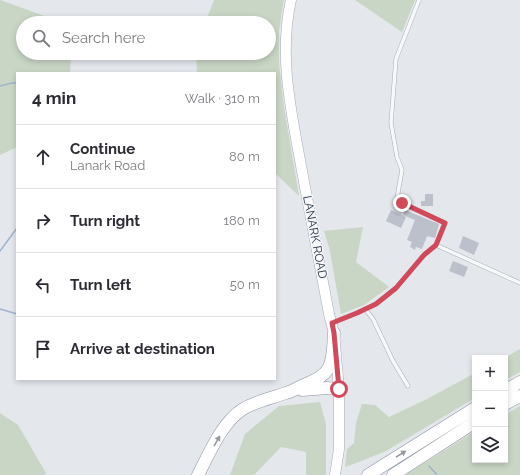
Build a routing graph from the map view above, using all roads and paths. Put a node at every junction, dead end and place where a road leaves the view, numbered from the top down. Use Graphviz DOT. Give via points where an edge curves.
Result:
graph roads {
  1 [pos="291,0"];
  2 [pos="419,0"];
  3 [pos="436,245"];
  4 [pos="520,283"];
  5 [pos="365,309"];
  6 [pos="333,328"];
  7 [pos="520,382"];
  8 [pos="408,386"];
  9 [pos="339,389"];
  10 [pos="508,389"];
  11 [pos="286,393"];
  12 [pos="520,396"];
  13 [pos="508,402"];
  14 [pos="472,410"];
  15 [pos="472,424"];
  16 [pos="198,475"];
  17 [pos="335,475"];
  18 [pos="368,475"];
  19 [pos="393,475"];
  1 -- 6 [label="main road, LANARK ROAD" via="285,41 288,91"];
  2 -- 3 [label="lane" via="396,59 391,123 402,170 397,198 402,203 445,223"];
  3 -- 4 [label="lane"];
  3 -- 5 [label="lane" via="396,288 376,304"];
  5 -- 6 [label="lane"];
  5 -- 8 [label="lane" via="373,319"];
  6 -- 9 [label="main road, LANARK ROAD"];
  6 -- 11 [label="highway" via="333,351 328,369 314,381"];
  7 -- 10 [label="highway"];
  9 -- 11 [label="highway" via="310,389"];
  9 -- 17 [label="main road, LANARK ROAD" via="339,449"];
  16 -- 11 [label="highway, one-way" via="231,419 242,410"];
  12 -- 13 [label="highway"];
  18 -- 14 [label="highway, one-way"];
  15 -- 19 [label="highway"];
}
